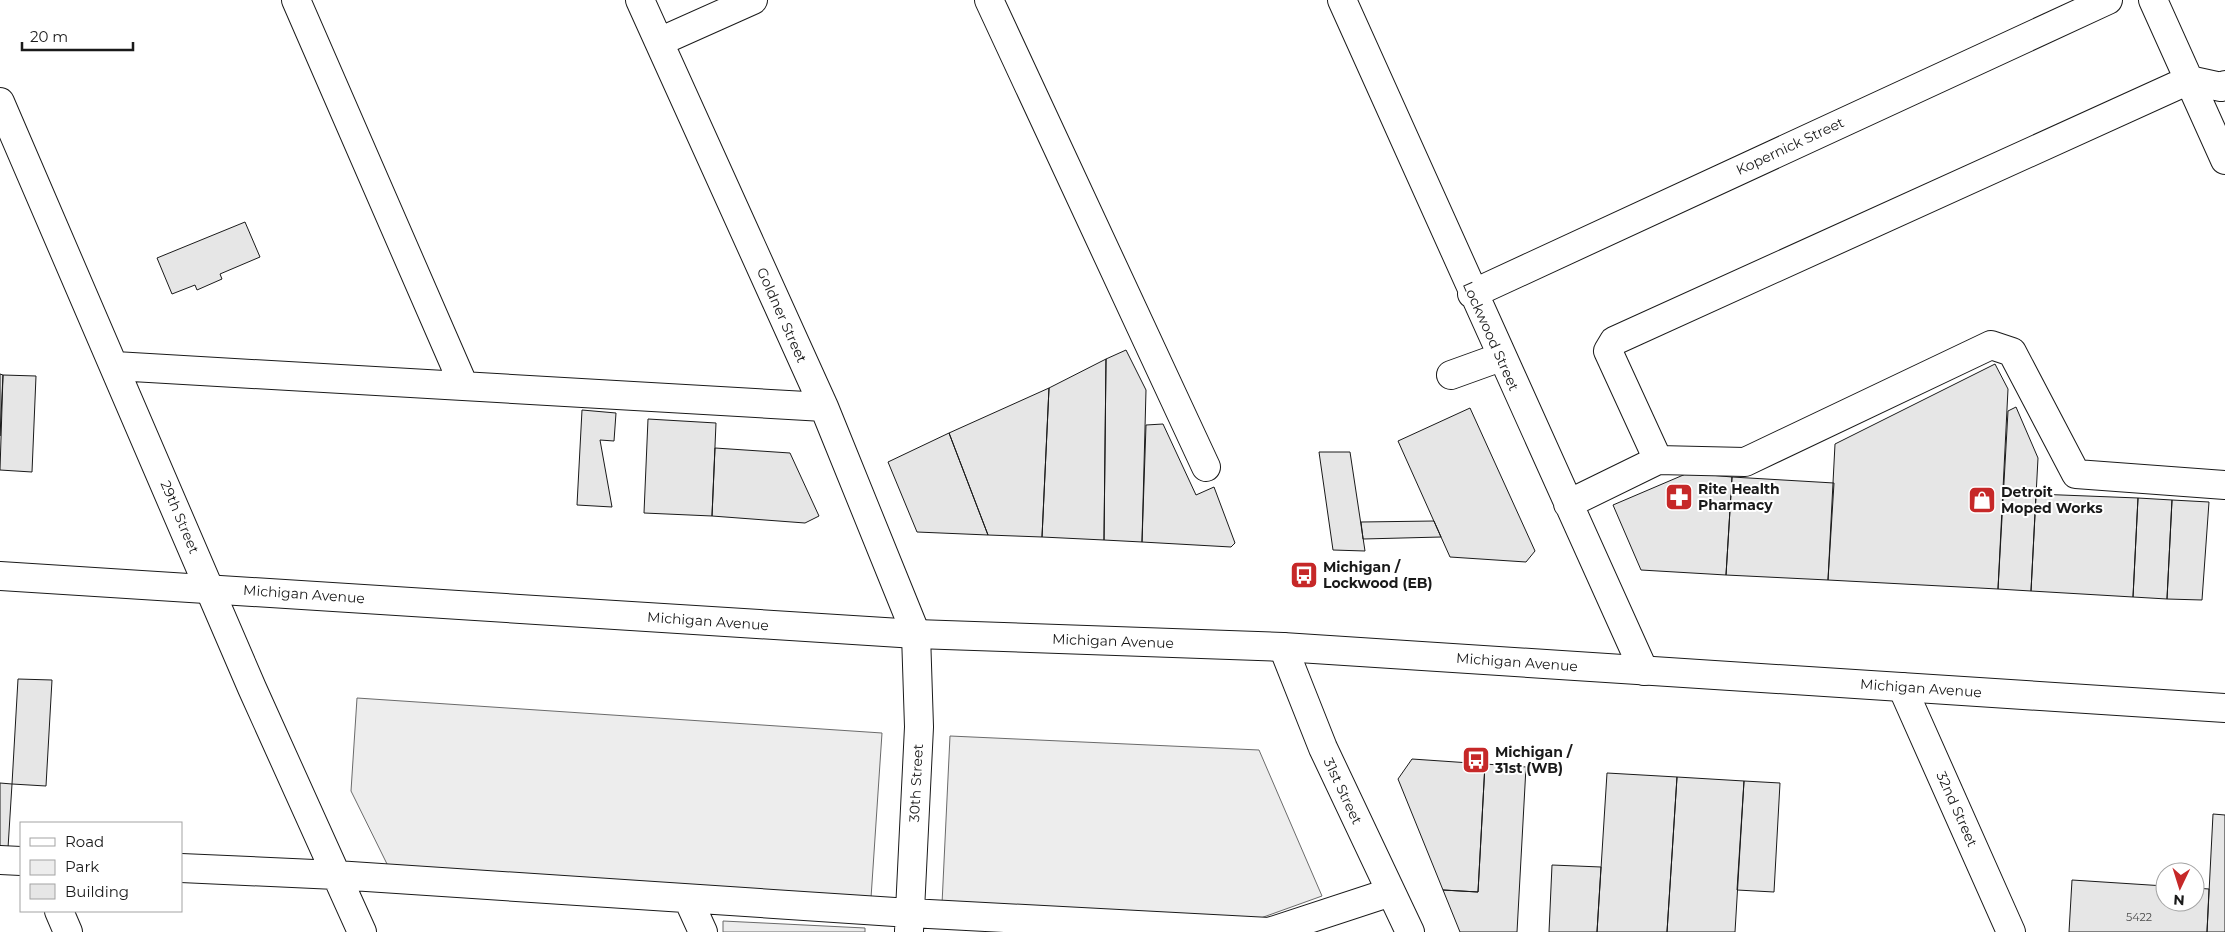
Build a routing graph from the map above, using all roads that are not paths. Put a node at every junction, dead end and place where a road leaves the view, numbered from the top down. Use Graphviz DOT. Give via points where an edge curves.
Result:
graph roads {
  1 [pos="296,0"];
  2 [pos="640,0"];
  3 [pos="753,0"];
  4 [pos="989,0"];
  5 [pos="1342,0"];
  6 [pos="2108,0"];
  7 [pos="2153,0"];
  8 [pos="659,42"];
  9 [pos="2189,80"];
  10 [pos="2225,85"];
  11 [pos="0,102"];
  12 [pos="2225,160"];
  13 [pos="1472,294"];
  14 [pos="1501,357"];
  15 [pos="115,366"];
  16 [pos="1451,375"];
  17 [pos="464,386"];
  18 [pos="824,407"];
  19 [pos="1658,460"];
  20 [pos="1206,467"];
  21 [pos="2225,485"];
  22 [pos="1568,504"];
  23 [pos="0,576"];
  24 [pos="210,588"];
  25 [pos="916,634"];
  26 [pos="1283,647"];
  27 [pos="1644,671"];
  28 [pos="1902,687"];
  29 [pos="2225,708"];
  30 [pos="0,860"];
  31 [pos="20,861"];
  32 [pos="182,868"];
  33 [pos="336,875"];
  34 [pos="1392,892"];
  35 [pos="688,898"];
  36 [pos="59,912"];
  37 [pos="909,923"];
  38 [pos="1054,926"];
  39 [pos="68,932"];
  40 [pos="362,932"];
  41 [pos="702,932"];
  42 [pos="1410,932"];
  43 [pos="2012,932"];
  1 -- 17 [label="street"];
  2 -- 8 [label="street, Goldner Street"];
  3 -- 8 [label="street"];
  4 -- 20 [label="street"];
  5 -- 13 [label="street, Lockwood Street"];
  6 -- 13 [label="street, Kopernick Street"];
  7 -- 9 [label="street"];
  8 -- 18 [label="street, Goldner Street"];
  9 -- 10 [label="street" via="2221,87"];
  9 -- 12 [label="street"];
  9 -- 19 [label="street" via="1614,342 1608,351"];
  11 -- 15 [label="street, 29th Street"];
  13 -- 14 [label="street, Lockwood Street"];
  14 -- 16 [label="street"];
  14 -- 22 [label="street, Lockwood Street"];
  15 -- 17 [label="street"];
  15 -- 24 [label="street, 29th Street"];
  17 -- 18 [label="street"];
  18 -- 25 [label="street, Goldner Street"];
  19 -- 21 [label="street" via="1745,462 1991,346 2012,352 2076,474"];
  19 -- 22 [label="street"];
  22 -- 27 [label="street, Lockwood Street"];
  23 -- 24 [label="street, Michigan Avenue"];
  24 -- 25 [label="street, Michigan Avenue"];
  24 -- 33 [label="street, 29th Street"];
  25 -- 26 [label="street, Michigan Avenue"];
  25 -- 37 [label="street, 30th Street" via="919,727"];
  26 -- 27 [label="street, Michigan Avenue"];
  26 -- 34 [label="street, 31st Street" via="1323,748"];
  27 -- 28 [label="street, Michigan Avenue"];
  28 -- 29 [label="street, Michigan Avenue"];
  28 -- 43 [label="street, 32nd Street"];
  30 -- 31 [label="street"];
  32 -- 33 [label="street"];
  33 -- 35 [label="street"];
  33 -- 40 [label="street, 29th Street"];
  34 -- 38 [label="street" via="1268,932"];
  34 -- 42 [label="street, 31st Street"];
  35 -- 37 [label="street"];
  35 -- 41 [label="street"];
  36 -- 39 [label="street"];
  37 -- 38 [label="street"];
}
